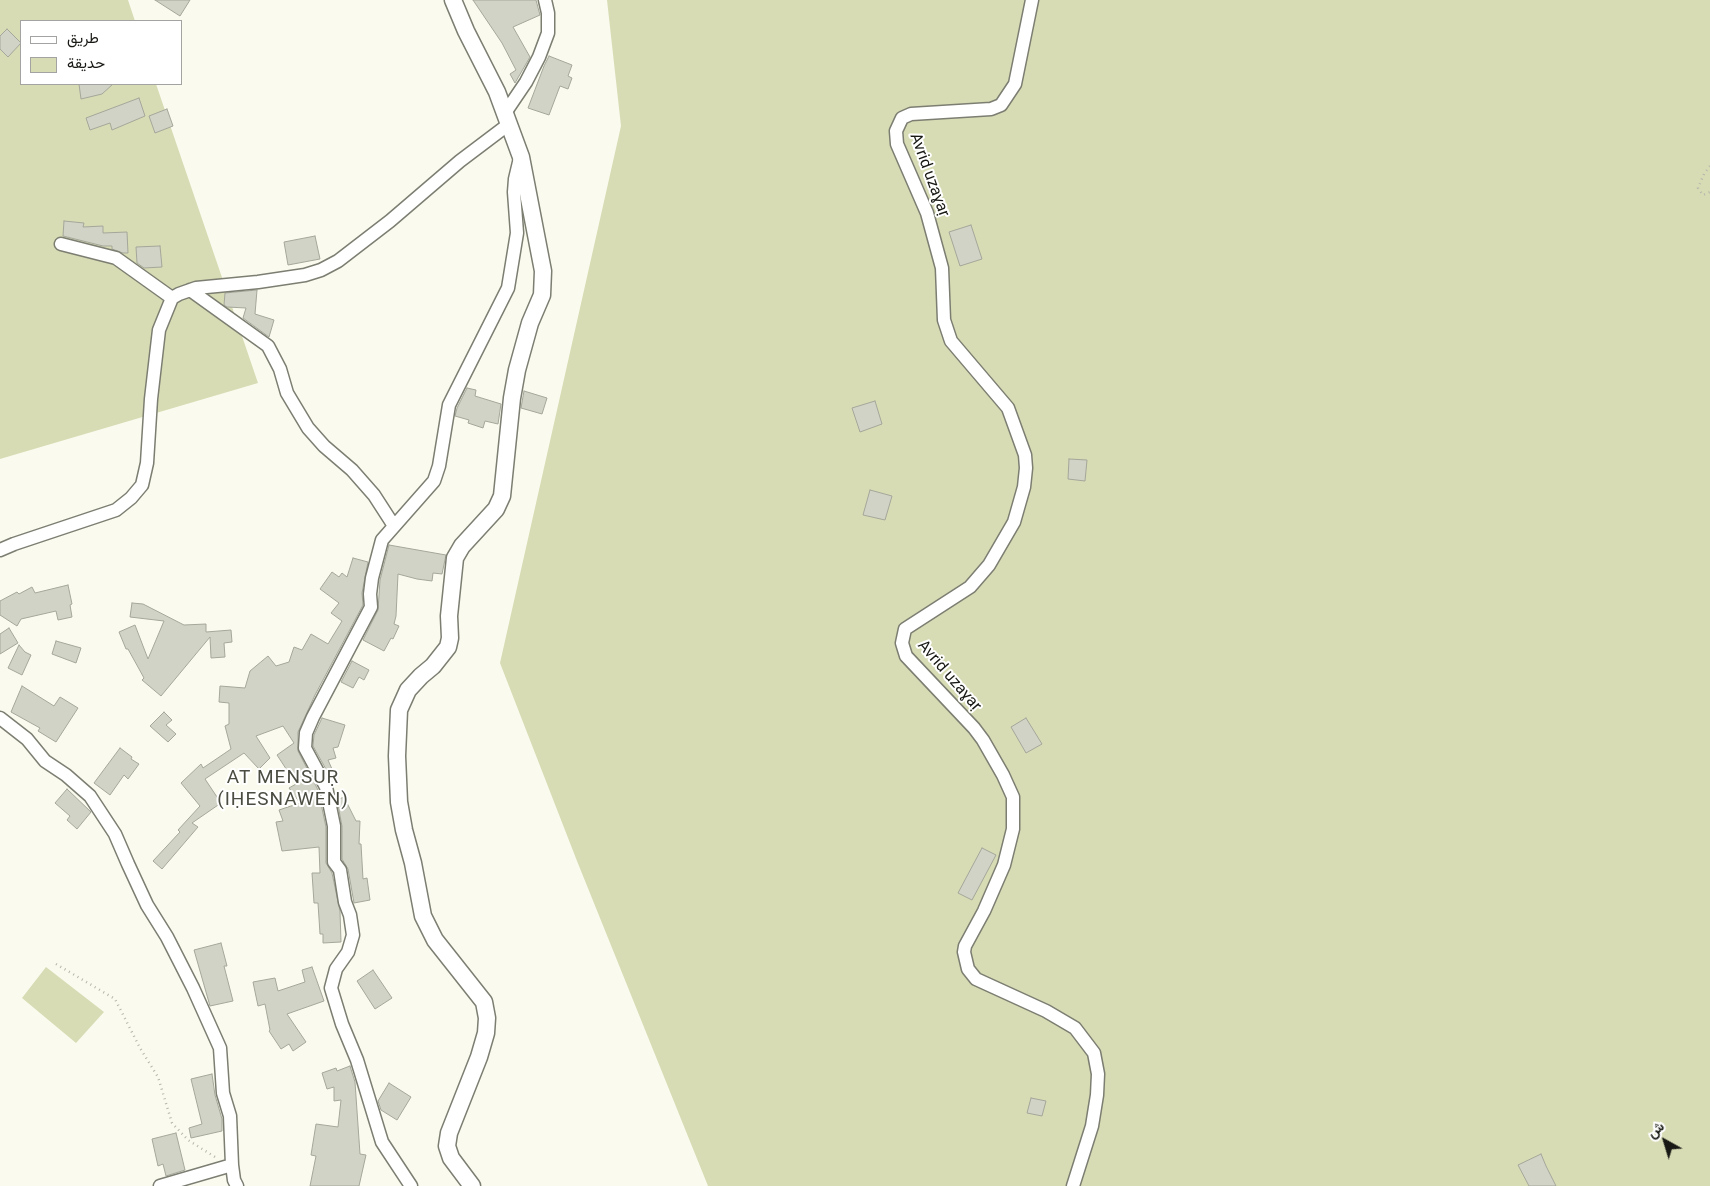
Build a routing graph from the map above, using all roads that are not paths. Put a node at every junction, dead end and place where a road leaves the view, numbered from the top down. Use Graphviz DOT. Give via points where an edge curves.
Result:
graph roads {
  1 [pos="453,0"];
  2 [pos="544,0"];
  3 [pos="1032,0"];
  4 [pos="507,118"];
  5 [pos="520,157"];
  6 [pos="61,244"];
  7 [pos="190,290"];
  8 [pos="172,298"];
  9 [pos="394,526"];
  10 [pos="0,550"];
  11 [pos="0,718"];
  12 [pos="232,1165"];
  13 [pos="160,1186"];
  14 [pos="237,1186"];
  15 [pos="411,1186"];
  16 [pos="472,1186"];
  17 [pos="1073,1186"];
  1 -- 4 [label="street"];
  2 -- 4 [label="street" via="548,33"];
  3 -- 17 [label="street, Avrid uzaɣaṛ" via="1015,84 1001,105 991,110 911,114 902,118 896,131 897,144 928,213 942,268 944,320 951,341 1008,408 1026,468 1014,522 990,565 970,587 905,629 902,643 906,656 983,740 1013,797 1013,829 1004,865 966,946 964,952 968,969 976,979 1075,1028 1094,1053 1097,1095 1092,1126"];
  4 -- 5 [label="street"];
  4 -- 7 [label="street" via="390,221 321,270 305,275"];
  5 -- 9 [label="street" via="514,192 518,233 508,288 449,405 434,481"];
  5 -- 16 [label="street" via="538,241 543,286 515,380 502,496 496,510 462,546 456,558 448,647 408,690 398,721 399,802 423,916 435,940 484,1002 487,1018 479,1057 449,1133 447,1146 451,1158"];
  6 -- 8 [label="street" via="116,258"];
  7 -- 8 [label="street"];
  7 -- 9 [label="street" via="268,346 280,369 287,393 308,428 369,489"];
  8 -- 10 [label="street" via="159,330 147,463 142,485 116,510"];
  9 -- 15 [label="street" via="382,540 370,594 372,607 313,717 306,733 305,748 326,787 334,826 334,862 340,870 353,935 348,952 336,969 331,988 382,1142"];
  11 -- 12 [label="street" via="27,738 45,761 90,796 115,834 220,1048 223,1094 230,1116"];
  12 -- 13 [label="street"];
  12 -- 14 [label="street"];
}
